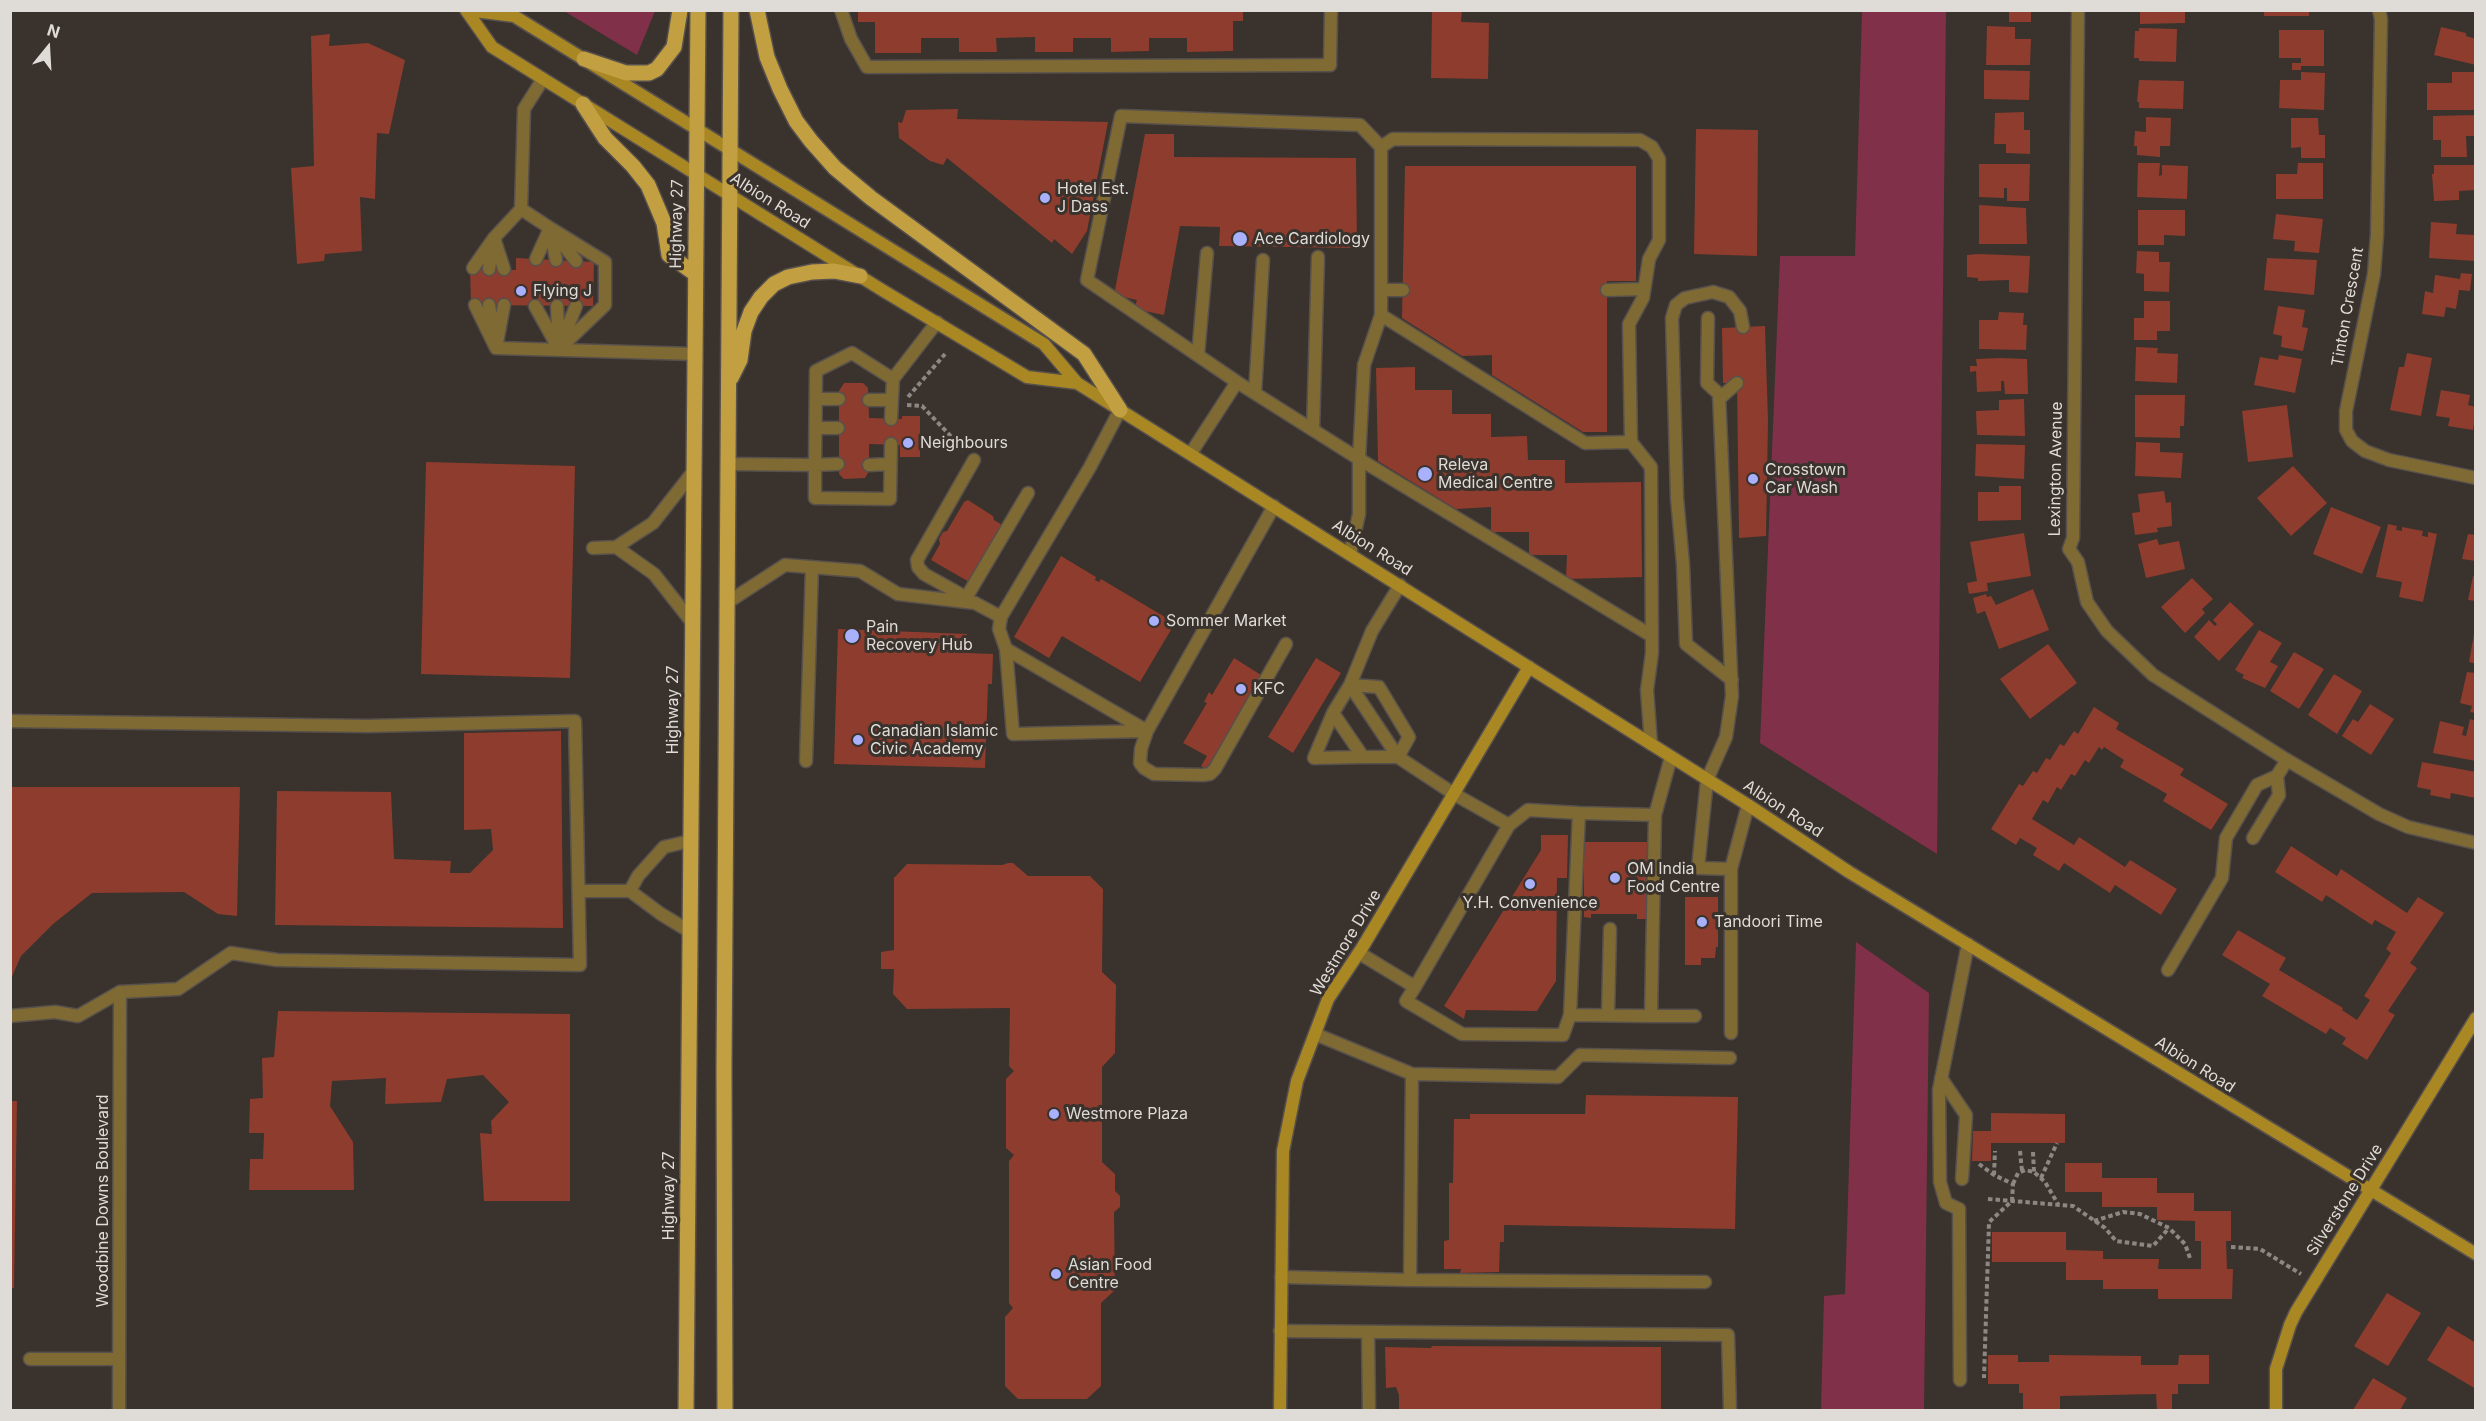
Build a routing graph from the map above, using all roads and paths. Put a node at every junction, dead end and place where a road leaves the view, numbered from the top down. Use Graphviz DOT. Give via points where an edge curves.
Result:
graph roads {
  1 [pos="466,10"];
  2 [pos="680,10"];
  3 [pos="698,10"];
  4 [pos="732,10"];
  5 [pos="757,10"];
  6 [pos="841,10"];
  7 [pos="1331,10"];
  8 [pos="2078,10"];
  9 [pos="2379,10"];
  10 [pos="584,59"];
  11 [pos="543,79"];
  12 [pos="583,104"];
  13 [pos="696,129"];
  14 [pos="1381,147"];
  15 [pos="731,150"];
  16 [pos="696,174"];
  17 [pos="730,196"];
  18 [pos="521,209"];
  19 [pos="550,228"];
  20 [pos="494,238"];
  21 [pos="1207,253"];
  22 [pos="1318,257"];
  23 [pos="536,259"];
  24 [pos="556,260"];
  25 [pos="1263,260"];
  26 [pos="576,261"];
  27 [pos="473,268"];
  28 [pos="489,269"];
  29 [pos="504,269"];
  30 [pos="694,273"];
  31 [pos="860,276"];
  32 [pos="1644,289"];
  33 [pos="1381,290"];
  34 [pos="1403,290"];
  35 [pos="1607,290"];
  36 [pos="475,305"];
  37 [pos="489,305"];
  38 [pos="504,305"];
  39 [pos="535,306"];
  40 [pos="557,306"];
  41 [pos="576,306"];
  42 [pos="1381,315"];
  43 [pos="1708,318"];
  44 [pos="937,322"];
  45 [pos="1743,327"];
  46 [pos="496,348"];
  47 [pos="559,349"];
  48 [pos="694,354"];
  49 [pos="945,354"];
  50 [pos="1198,355"];
  51 [pos="893,379"];
  52 [pos="729,381"];
  53 [pos="1237,382"];
  54 [pos="1077,383"];
  55 [pos="1737,383"];
  56 [pos="1255,393"];
  57 [pos="816,399"];
  58 [pos="839,399"];
  59 [pos="1719,399"];
  60 [pos="869,400"];
  61 [pos="892,400"];
  62 [pos="1120,410"];
  63 [pos="891,419"];
  64 [pos="816,428"];
  65 [pos="838,428"];
  66 [pos="1313,430"];
  67 [pos="1631,442"];
  68 [pos="891,444"];
  69 [pos="1191,453"];
  70 [pos="1359,459"];
  71 [pos="974,460"];
  72 [pos="729,464"];
  73 [pos="838,464"];
  74 [pos="890,464"];
  75 [pos="815,465"];
  76 [pos="869,465"];
  77 [pos="693,472"];
  78 [pos="2475,478"];
  79 [pos="1028,493"];
  80 [pos="1274,506"];
  81 [pos="616,547"];
  82 [pos="593,548"];
  83 [pos="1350,554"];
  84 [pos="812,567"];
  85 [pos="1400,585"];
  86 [pos="970,600"];
  87 [pos="728,602"];
  88 [pos="1001,617"];
  89 [pos="691,621"];
  90 [pos="1652,636"];
  91 [pos="1286,644"];
  92 [pos="1006,649"];
  93 [pos="1529,666"];
  94 [pos="1732,680"];
  95 [pos="1350,685"];
  96 [pos="1333,713"];
  97 [pos="10,721"];
  98 [pos="1147,731"];
  99 [pos="1651,744"];
  100 [pos="1363,757"];
  101 [pos="1398,757"];
  102 [pos="1671,757"];
  103 [pos="2287,760"];
  104 [pos="806,761"];
  105 [pos="2277,776"];
  106 [pos="1707,780"];
  107 [pos="1454,794"];
  108 [pos="1748,805"];
  109 [pos="1579,813"];
  110 [pos="1655,815"];
  111 [pos="1509,825"];
  112 [pos="2253,838"];
  113 [pos="690,841"];
  114 [pos="2475,843"];
  115 [pos="1731,869"];
  116 [pos="579,891"];
  117 [pos="630,891"];
  118 [pos="1610,929"];
  119 [pos="689,931"];
  120 [pos="1968,944"];
  121 [pos="1359,953"];
  122 [pos="2168,970"];
  123 [pos="1415,987"];
  124 [pos="120,992"];
  125 [pos="1570,1015"];
  126 [pos="1608,1015"];
  127 [pos="10,1016"];
  128 [pos="1651,1016"];
  129 [pos="1695,1016"];
  130 [pos="2475,1018"];
  131 [pos="1731,1033"];
  132 [pos="1315,1034"];
  133 [pos="1730,1058"];
  134 [pos="1412,1074"];
  135 [pos="1941,1078"];
  136 [pos="2057,1143"];
  137 [pos="1995,1151"];
  138 [pos="2020,1151"];
  139 [pos="2033,1152"];
  140 [pos="1979,1164"];
  141 [pos="2022,1171"];
  142 [pos="2034,1172"];
  143 [pos="1994,1175"];
  144 [pos="2041,1178"];
  145 [pos="1962,1179"];
  146 [pos="2013,1184"];
  147 [pos="2370,1190"];
  148 [pos="1988,1199"];
  149 [pos="2012,1201"];
  150 [pos="2058,1205"];
  151 [pos="2094,1221"];
  152 [pos="2169,1228"];
  153 [pos="2231,1247"];
  154 [pos="2475,1254"];
  155 [pos="2190,1258"];
  156 [pos="1281,1277"];
  157 [pos="1410,1280"];
  158 [pos="2314,1281"];
  159 [pos="1706,1282"];
  160 [pos="1280,1331"];
  161 [pos="1368,1332"];
  162 [pos="30,1359"];
  163 [pos="119,1359"];
  164 [pos="1984,1377"];
  165 [pos="1960,1380"];
  166 [pos="119,1410"];
  167 [pos="686,1410"];
  168 [pos="724,1410"];
  169 [pos="1280,1410"];
  170 [pos="1369,1410"];
  171 [pos="1730,1410"];
  172 [pos="2276,1410"];
  1 -- 10 [label="main road, Albion Road" via="514,16"];
  1 -- 11 [label="main road, Albion Road" via="492,47"];
  2 -- 10 [label="main road" via="674,47 657,69 626,73"];
  3 -- 13 [label="main road, Highway 27"];
  4 -- 15 [label="main road"];
  5 -- 62 [label="main road" via="767,57 780,89 796,121 835,168 1084,354"];
  6 -- 7 [label="street" via="867,67 1330,65"];
  8 -- 103 [label="street, Lexington Avenue" via="2073,538 2069,549 2078,562 2087,602 2107,632 2126,651 2153,675"];
  9 -- 78 [label="street, Tinton Crescent" via="2377,244 2346,411 2346,430 2365,451 2389,460"];
  10 -- 13 [label="main road, Albion Road"];
  11 -- 12 [label="main road, Albion Road"];
  11 -- 18 [label="street" via="524,109"];
  12 -- 16 [label="main road, Albion Road"];
  12 -- 30 [label="main road" via="604,138 648,185 664,223 669,255"];
  13 -- 15 [label="main road, Albion Road"];
  13 -- 16 [label="main road, Highway 27"];
  14 -- 32 [label="street" via="1393,139 1640,140 1652,147 1659,159 1659,240 1649,259"];
  14 -- 33 [label="street"];
  14 -- 50 [label="street" via="1360,125 1121,116 1087,280"];
  15 -- 17 [label="main road"];
  15 -- 54 [label="main road, Albion Road" via="1044,344"];
  16 -- 17 [label="main road, Albion Road"];
  16 -- 30 [label="main road, Highway 27"];
  17 -- 31 [label="main road, Albion Road"];
  17 -- 52 [label="main road"];
  18 -- 19 [label="street"];
  18 -- 20 [label="street"];
  19 -- 23 [label="street"];
  19 -- 24 [label="street"];
  19 -- 26 [label="street"];
  19 -- 47 [label="street" via="605,262 605,305"];
  20 -- 27 [label="street"];
  20 -- 28 [label="street"];
  20 -- 29 [label="street"];
  21 -- 50 [label="street"];
  22 -- 66 [label="street"];
  25 -- 56 [label="street"];
  30 -- 48 [label="main road, Highway 27"];
  31 -- 44 [label="main road, Albion Road"];
  31 -- 52 [label="main road" via="812,272 774,284 751,312 740,360"];
  32 -- 35 [label="street"];
  32 -- 67 [label="street" via="1629,324"];
  33 -- 34 [label="street"];
  33 -- 42 [label="street"];
  36 -- 46 [label="street"];
  37 -- 46 [label="street"];
  38 -- 46 [label="street"];
  39 -- 47 [label="street"];
  40 -- 47 [label="street"];
  41 -- 47 [label="street"];
  42 -- 67 [label="street" via="1586,443"];
  42 -- 70 [label="street" via="1364,365"];
  43 -- 59 [label="street" via="1707,383"];
  44 -- 51 [label="street"];
  44 -- 54 [label="main road, Albion Road" via="1027,377"];
  45 -- 94 [label="street" via="1740,311 1729,297 1713,292 1685,298 1676,305 1672,318 1686,644"];
  46 -- 47 [label="street"];
  47 -- 48 [label="street"];
  48 -- 77 [label="main road, Highway 27"];
  49 -- 71 [label="path" via="901,405 922,406"];
  50 -- 53 [label="street"];
  51 -- 57 [label="street" via="852,353 816,371"];
  51 -- 61 [label="street"];
  52 -- 72 [label="main road"];
  53 -- 56 [label="street"];
  53 -- 69 [label="street"];
  54 -- 62 [label="main road, Albion Road"];
  55 -- 59 [label="street"];
  56 -- 66 [label="street"];
  57 -- 58 [label="street"];
  57 -- 64 [label="street"];
  59 -- 94 [label="street"];
  60 -- 61 [label="street"];
  61 -- 63 [label="street"];
  62 -- 69 [label="main road, Albion Road"];
  62 -- 88 [label="street"];
  64 -- 65 [label="street"];
  64 -- 75 [label="street"];
  66 -- 70 [label="street"];
  67 -- 90 [label="street" via="1651,467"];
  68 -- 74 [label="street"];
  69 -- 80 [label="main road, Albion Road"];
  70 -- 83 [label="street" via="1359,514"];
  70 -- 90 [label="street"];
  71 -- 86 [label="street" via="918,560 924,574"];
  72 -- 75 [label="street"];
  72 -- 87 [label="main road"];
  73 -- 75 [label="street"];
  74 -- 75 [label="street" via="890,499 815,498"];
  74 -- 76 [label="street"];
  77 -- 81 [label="street" via="653,523"];
  77 -- 89 [label="main road, Highway 27"];
  79 -- 86 [label="street"];
  80 -- 83 [label="main road, Albion Road"];
  80 -- 98 [label="street"];
  81 -- 82 [label="street"];
  81 -- 89 [label="street" via="654,574"];
  83 -- 85 [label="main road, Albion Road"];
  84 -- 86 [label="street" via="860,571 898,594"];
  84 -- 87 [label="street" via="785,565"];
  84 -- 104 [label="street"];
  85 -- 93 [label="main road, Albion Road"];
  85 -- 95 [label="street" via="1372,631"];
  86 -- 88 [label="street"];
  87 -- 168 [label="main road"];
  88 -- 92 [label="street" via="999,629"];
  89 -- 113 [label="main road, Highway 27"];
  90 -- 99 [label="street" via="1647,690"];
  91 -- 98 [label="street" via="1210,774 1154,774 1144,768 1140,764 1141,750"];
  92 -- 98 [label="street"];
  92 -- 98 [label="street" via="1013,734"];
  93 -- 99 [label="main road, Albion Road"];
  93 -- 107 [label="main road, Westmore Drive"];
  94 -- 106 [label="street" via="1726,736"];
  95 -- 96 [label="street"];
  95 -- 101 [label="street"];
  95 -- 101 [label="street" via="1379,687 1409,737"];
  96 -- 100 [label="street"];
  96 -- 100 [label="street" via="1314,758"];
  97 -- 116 [label="street" via="368,726 575,721"];
  99 -- 102 [label="main road, Albion Road"];
  100 -- 101 [label="street"];
  101 -- 107 [label="street"];
  102 -- 106 [label="main road, Albion Road"];
  102 -- 110 [label="street"];
  103 -- 105 [label="street"];
  103 -- 114 [label="street, Lexington Avenue" via="2408,827"];
  105 -- 112 [label="street" via="2279,795"];
  105 -- 122 [label="street" via="2257,785 2226,838 2222,878"];
  106 -- 108 [label="main road, Albion Road"];
  106 -- 115 [label="street" via="1698,868"];
  107 -- 111 [label="street"];
  107 -- 121 [label="main road, Westmore Drive"];
  108 -- 115 [label="street"];
  108 -- 120 [label="main road, Albion Road"];
  109 -- 110 [label="street"];
  109 -- 111 [label="street" via="1528,810"];
  109 -- 125 [label="street"];
  110 -- 128 [label="street"];
  111 -- 123 [label="street"];
  113 -- 117 [label="street" via="664,847"];
  113 -- 119 [label="main road, Highway 27"];
  115 -- 131 [label="street"];
  116 -- 117 [label="street"];
  116 -- 124 [label="street" via="580,965 277,960 231,953 178,989"];
  117 -- 119 [label="street"];
  118 -- 126 [label="street"];
  119 -- 167 [label="main road, Highway 27"];
  120 -- 135 [label="street"];
  120 -- 147 [label="main road, Albion Road"];
  121 -- 123 [label="street"];
  121 -- 132 [label="main road, Westmore Drive" via="1329,999"];
  123 -- 125 [label="street" via="1406,1001 1462,1034 1563,1035"];
  124 -- 127 [label="street" via="78,1016 55,1012"];
  124 -- 163 [label="street, Woodbine Downs Boulevard"];
  125 -- 126 [label="street"];
  126 -- 128 [label="street"];
  128 -- 129 [label="street"];
  130 -- 147 [label="main road, Silverstone Drive"];
  132 -- 134 [label="street"];
  132 -- 156 [label="main road, Westmore Drive" via="1297,1081 1283,1151"];
  133 -- 134 [label="street" via="1580,1055 1558,1077"];
  134 -- 157 [label="street"];
  135 -- 145 [label="street" via="1966,1115"];
  135 -- 165 [label="street" via="1940,1182 1946,1203 1959,1209"];
  136 -- 144 [label="path"];
  137 -- 143 [label="path"];
  138 -- 141 [label="path"];
  139 -- 142 [label="path"];
  140 -- 143 [label="path"];
  141 -- 142 [label="path"];
  141 -- 146 [label="path"];
  142 -- 144 [label="path"];
  143 -- 146 [label="path"];
  144 -- 150 [label="path"];
  146 -- 149 [label="path"];
  147 -- 154 [label="main road, Albion Road"];
  147 -- 158 [label="main road, Silverstone Drive"];
  148 -- 149 [label="path"];
  149 -- 150 [label="path"];
  149 -- 164 [label="path" via="1989,1222"];
  150 -- 151 [label="path" via="2073,1206"];
  151 -- 152 [label="path" via="2123,1212 2140,1214"];
  151 -- 152 [label="path" via="2116,1241 2153,1246"];
  152 -- 155 [label="path" via="2185,1244"];
  153 -- 158 [label="path" via="2260,1249"];
  156 -- 157 [label="street"];
  156 -- 160 [label="main road, Westmore Drive"];
  157 -- 159 [label="street"];
  158 -- 172 [label="main road, Silverstone Drive" via="2282,1346 2276,1369"];
  160 -- 161 [label="street"];
  160 -- 169 [label="main road, Westmore Drive"];
  161 -- 170 [label="street"];
  161 -- 171 [label="street" via="1728,1335"];
  162 -- 163 [label="street"];
  163 -- 166 [label="street, Woodbine Downs Boulevard"];
}
